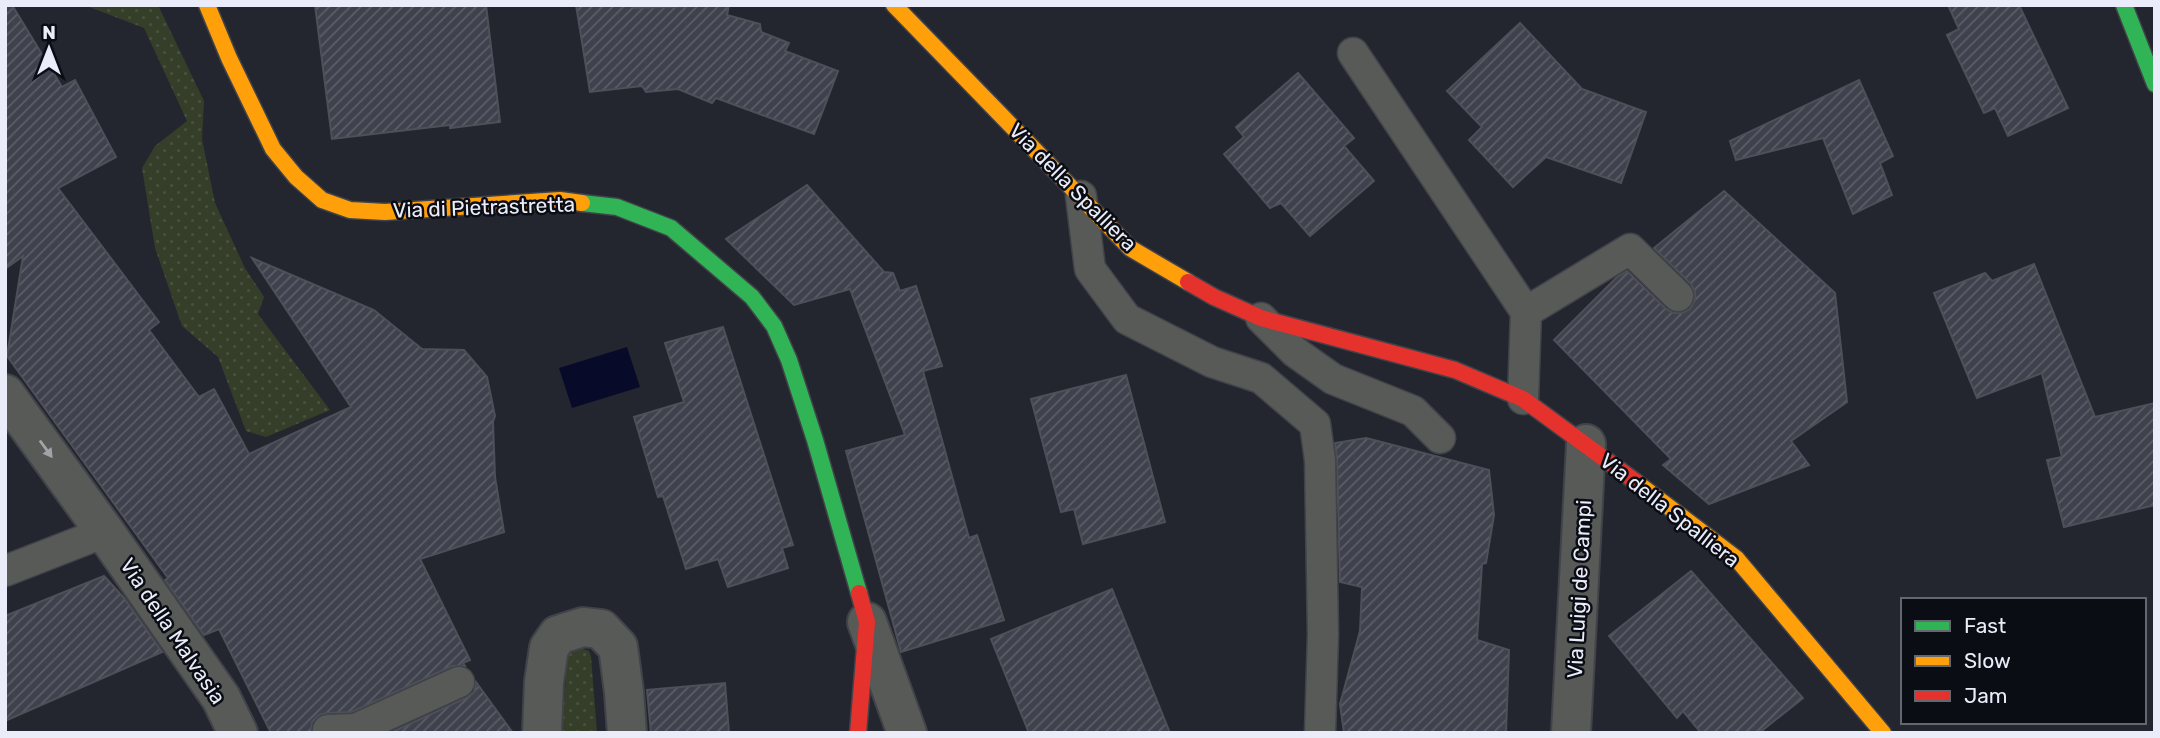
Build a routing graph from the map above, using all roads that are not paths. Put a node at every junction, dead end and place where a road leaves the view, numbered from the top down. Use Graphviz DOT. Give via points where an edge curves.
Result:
graph roads {
  1 [pos="207,5"];
  2 [pos="894,5"];
  3 [pos="2124,5"];
  4 [pos="1353,53"];
  5 [pos="2155,84"];
  6 [pos="1080,196"];
  7 [pos="1678,296"];
  8 [pos="1526,312"];
  9 [pos="1261,318"];
  10 [pos="5,394"];
  11 [pos="1523,399"];
  12 [pos="1440,438"];
  13 [pos="1586,444"];
  14 [pos="105,532"];
  15 [pos="5,571"];
  16 [pos="867,622"];
  17 [pos="459,682"];
  18 [pos="347,731"];
  19 [pos="239,733"];
  20 [pos="542,733"];
  21 [pos="627,733"];
  22 [pos="858,733"];
  23 [pos="907,733"];
  24 [pos="1320,733"];
  25 [pos="1571,733"];
  26 [pos="1883,733"];
  1 -- 16 [label="street, Via di Pietrastretta" via="273,149 322,200 350,210 385,212 559,200 617,207 671,228 752,297 774,326 789,360"];
  2 -- 6 [label="street, Via della Spalliera"];
  3 -- 5 [label="street"];
  4 -- 8 [label="lane"];
  6 -- 9 [label="street, Via della Spalliera" via="1130,247 1214,297"];
  6 -- 24 [label="lane" via="1090,269 1127,319 1212,362 1261,378 1315,424 1321,487"];
  7 -- 8 [label="lane" via="1630,249"];
  8 -- 11 [label="lane"];
  9 -- 11 [label="street, Via della Spalliera" via="1455,370"];
  9 -- 12 [label="lane" via="1295,352 1334,379 1413,411"];
  10 -- 14 [label="street, Via della Malvasia, one-way"];
  11 -- 13 [label="street, Via della Spalliera"];
  13 -- 25 [label="street, Via Luigi de Campi"];
  13 -- 26 [label="street, Via della Spalliera" via="1735,558"];
  14 -- 15 [label="lane"];
  14 -- 19 [label="street, Via della Malvasia" via="221,698"];
  16 -- 22 [label="street, Via di Pietrastretta"];
  16 -- 23 [label="street, Via di Pietrastretta"];
  17 -- 18 [label="lane"];
  20 -- 21 [label="street" via="549,648 558,635 583,627 601,629 618,647"];
}
